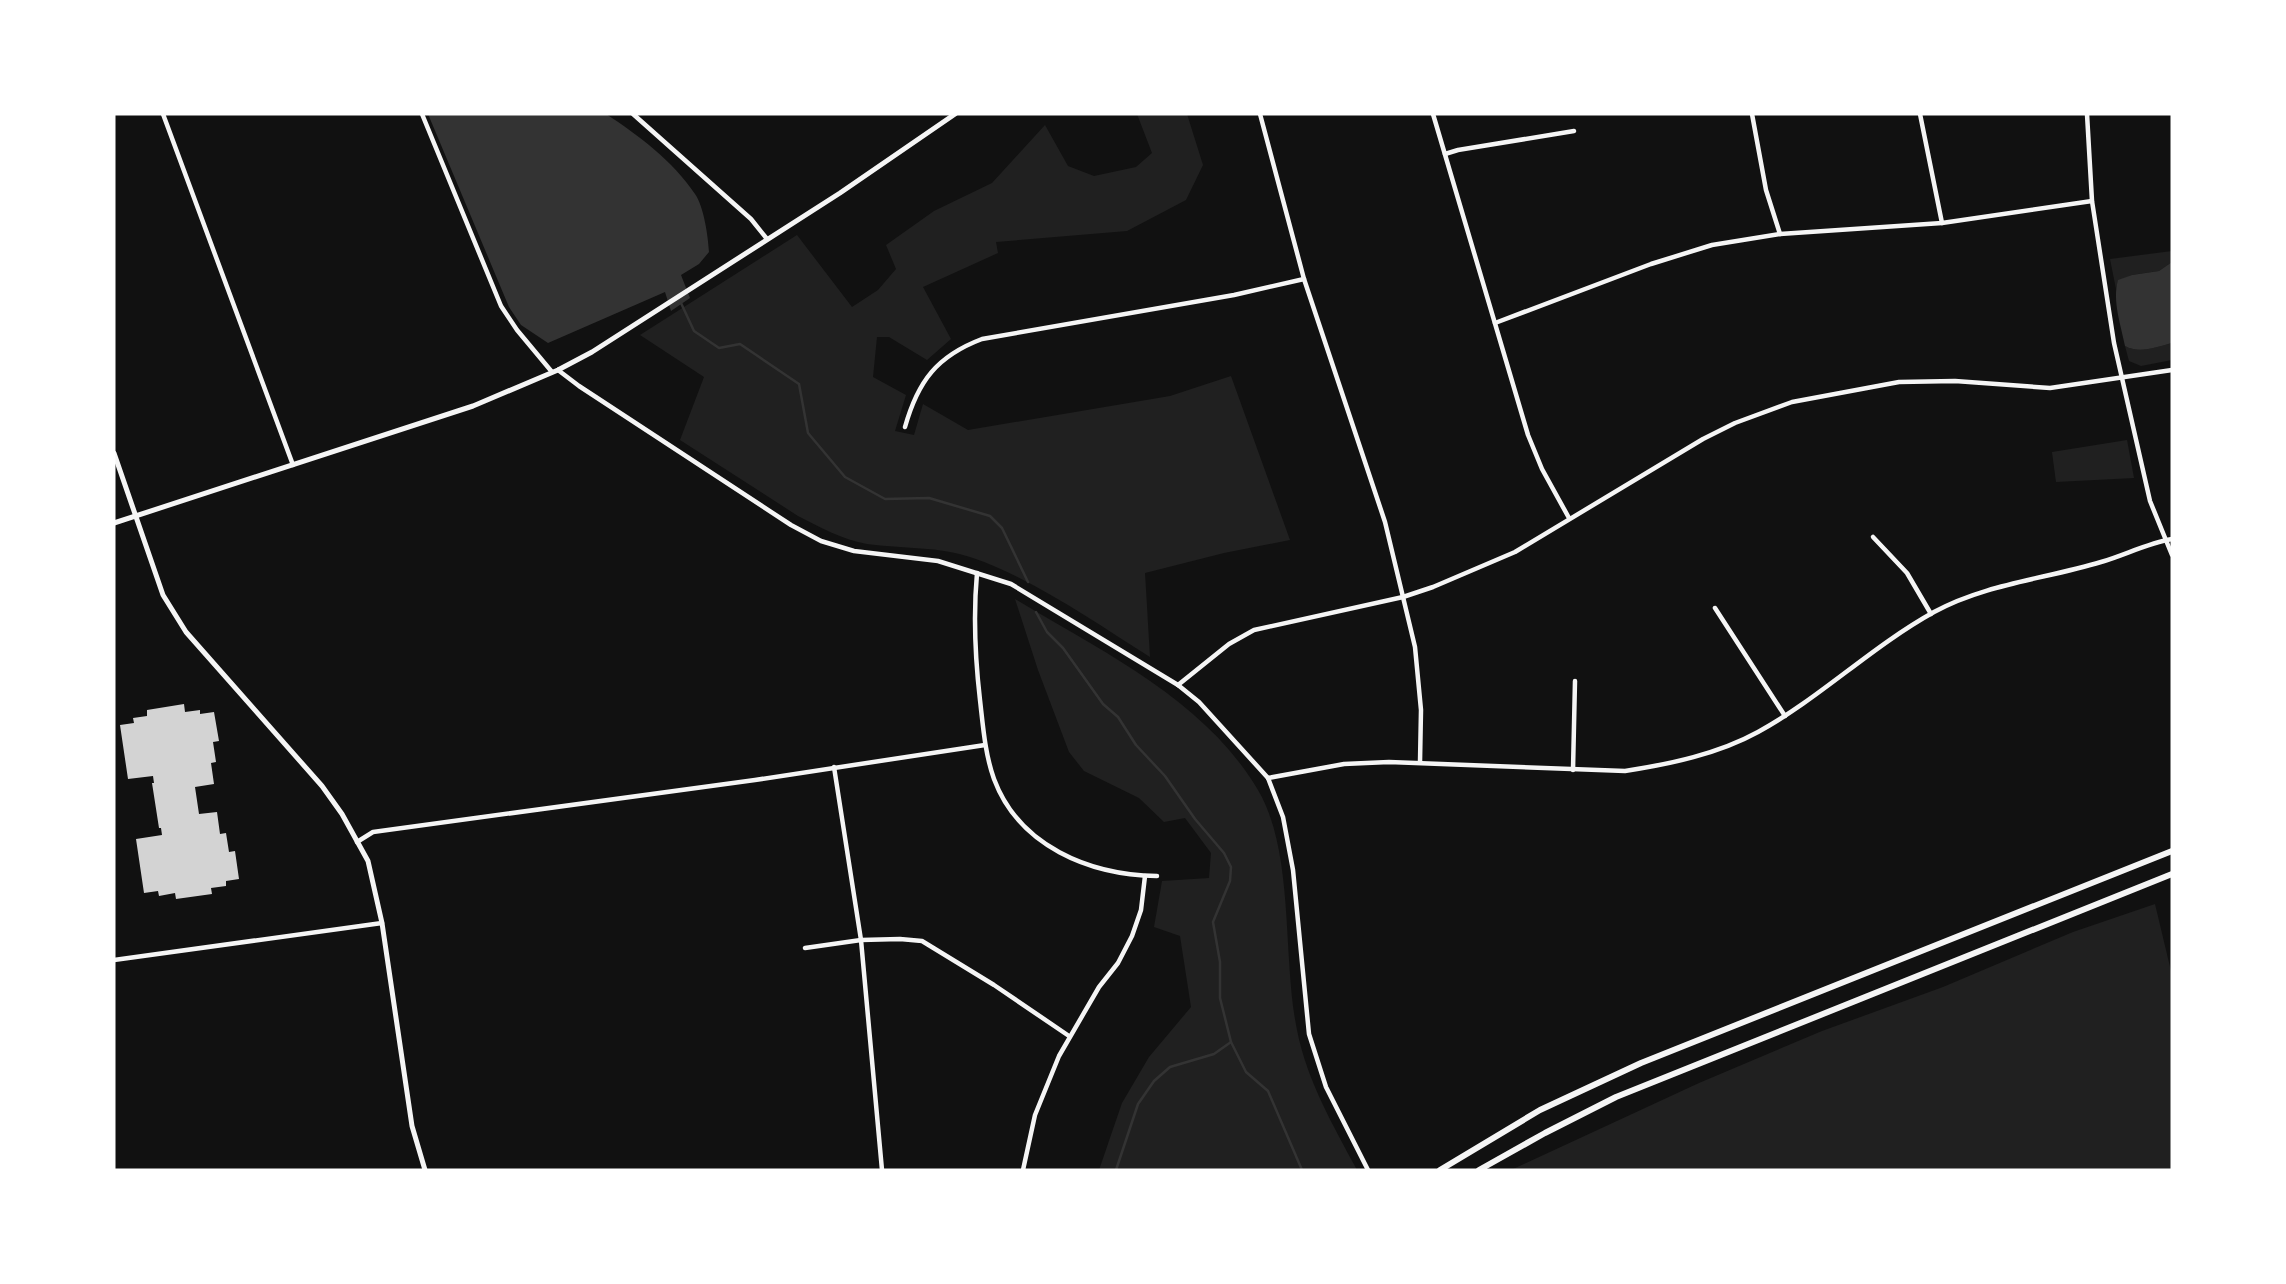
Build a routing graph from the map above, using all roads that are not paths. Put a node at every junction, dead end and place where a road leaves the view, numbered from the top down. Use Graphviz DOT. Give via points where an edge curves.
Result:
graph roads {
  1 [pos="163,114"];
  2 [pos="422,114"];
  3 [pos="633,114"];
  4 [pos="956,114"];
  5 [pos="1260,114"];
  6 [pos="1433,114"];
  7 [pos="1752,114"];
  8 [pos="1920,114"];
  9 [pos="2087,114"];
  10 [pos="1574,131"];
  11 [pos="1445,154"];
  12 [pos="2092,201"];
  13 [pos="1942,223"];
  14 [pos="1780,234"];
  15 [pos="767,239"];
  16 [pos="1304,279"];
  17 [pos="1495,323"];
  18 [pos="2172,370"];
  19 [pos="555,371"];
  20 [pos="2123,379"];
  21 [pos="905,427"];
  22 [pos="114,453"];
  23 [pos="293,465"];
  24 [pos="134,516"];
  25 [pos="1569,518"];
  26 [pos="114,523"];
  27 [pos="1873,537"];
  28 [pos="2169,539"];
  29 [pos="2172,555"];
  30 [pos="977,573"];
  31 [pos="1403,597"];
  32 [pos="1715,608"];
  33 [pos="1931,614"];
  34 [pos="1574,681"];
  35 [pos="1178,685"];
  36 [pos="1785,716"];
  37 [pos="985,745"];
  38 [pos="1420,762"];
  39 [pos="834,767"];
  40 [pos="1573,770"];
  41 [pos="1268,778"];
  42 [pos="357,842"];
  43 [pos="2172,850"];
  44 [pos="2172,874"];
  45 [pos="1145,876"];
  46 [pos="1157,876"];
  47 [pos="382,923"];
  48 [pos="861,940"];
  49 [pos="805,948"];
  50 [pos="114,960"];
  51 [pos="1069,1036"];
  52 [pos="425,1170"];
  53 [pos="882,1170"];
  54 [pos="1023,1170"];
  55 [pos="1368,1170"];
  56 [pos="1440,1170"];
  57 [pos="1479,1170"];
  1 -- 23 [label="street"];
  2 -- 19 [label="street" via="500,306"];
  3 -- 15 [label="street" via="751,219"];
  4 -- 15 [label="street"];
  5 -- 16 [label="street"];
  6 -- 11 [label="street"];
  7 -- 14 [label="street" via="1766,190"];
  8 -- 13 [label="street"];
  9 -- 12 [label="street"];
  10 -- 11 [label="street"];
  11 -- 17 [label="street"];
  12 -- 13 [label="street"];
  12 -- 20 [label="street"];
  13 -- 14 [label="street"];
  14 -- 17 [label="street" via="1712,245 1651,264"];
  15 -- 19 [label="street"];
  16 -- 21 [label="street" via="1012,333 958,348 940,361 916,395"];
  16 -- 31 [label="street" via="1385,522"];
  17 -- 25 [label="street" via="1535,455"];
  18 -- 20 [label="street"];
  19 -- 23 [label="street" via="473,406"];
  19 -- 30 [label="street" via="821,541 854,551 938,561"];
  20 -- 25 [label="street" via="2050,387 1899,382 1792,401 1703,439"];
  20 -- 28 [label="street" via="2150,501"];
  22 -- 24 [label="street"];
  23 -- 24 [label="street"];
  24 -- 26 [label="street"];
  24 -- 42 [label="street" via="163,595 186,632 322,786"];
  25 -- 31 [label="street" via="1515,552"];
  27 -- 33 [label="street" via="1907,573"];
  28 -- 29 [label="street"];
  28 -- 33 [label="street" via="1977,593"];
  30 -- 35 [label="street" via="1011,584"];
  30 -- 37 [label="street" via="974,645"];
  31 -- 35 [label="street" via="1254,630"];
  31 -- 38 [label="street" via="1415,648"];
  32 -- 36 [label="street"];
  33 -- 36 [label="street"];
  34 -- 40 [label="street"];
  35 -- 41 [label="street"];
  36 -- 40 [label="street" via="1727,746 1662,765 1625,771"];
  37 -- 39 [label="street"];
  37 -- 45 [label="street" via="1004,802 1040,842 1065,857"];
  38 -- 40 [label="street"];
  38 -- 41 [label="street" via="1344,764"];
  39 -- 42 [label="street" via="373,832"];
  39 -- 48 [label="street"];
  41 -- 55 [label="street" via="1283,817 1292,864 1309,1034 1331,1097"];
  42 -- 47 [label="street" via="368,861"];
  43 -- 56 [label="main road" via="1630,1068 1540,1110"];
  44 -- 57 [label="main road" via="1616,1097"];
  45 -- 46 [label="street"];
  45 -- 51 [label="street" via="1132,936"];
  47 -- 50 [label="street"];
  47 -- 52 [label="street" via="412,1126"];
  48 -- 49 [label="street"];
  48 -- 51 [label="street" via="922,941"];
  48 -- 53 [label="street"];
  51 -- 54 [label="street" via="1035,1115"];
}
